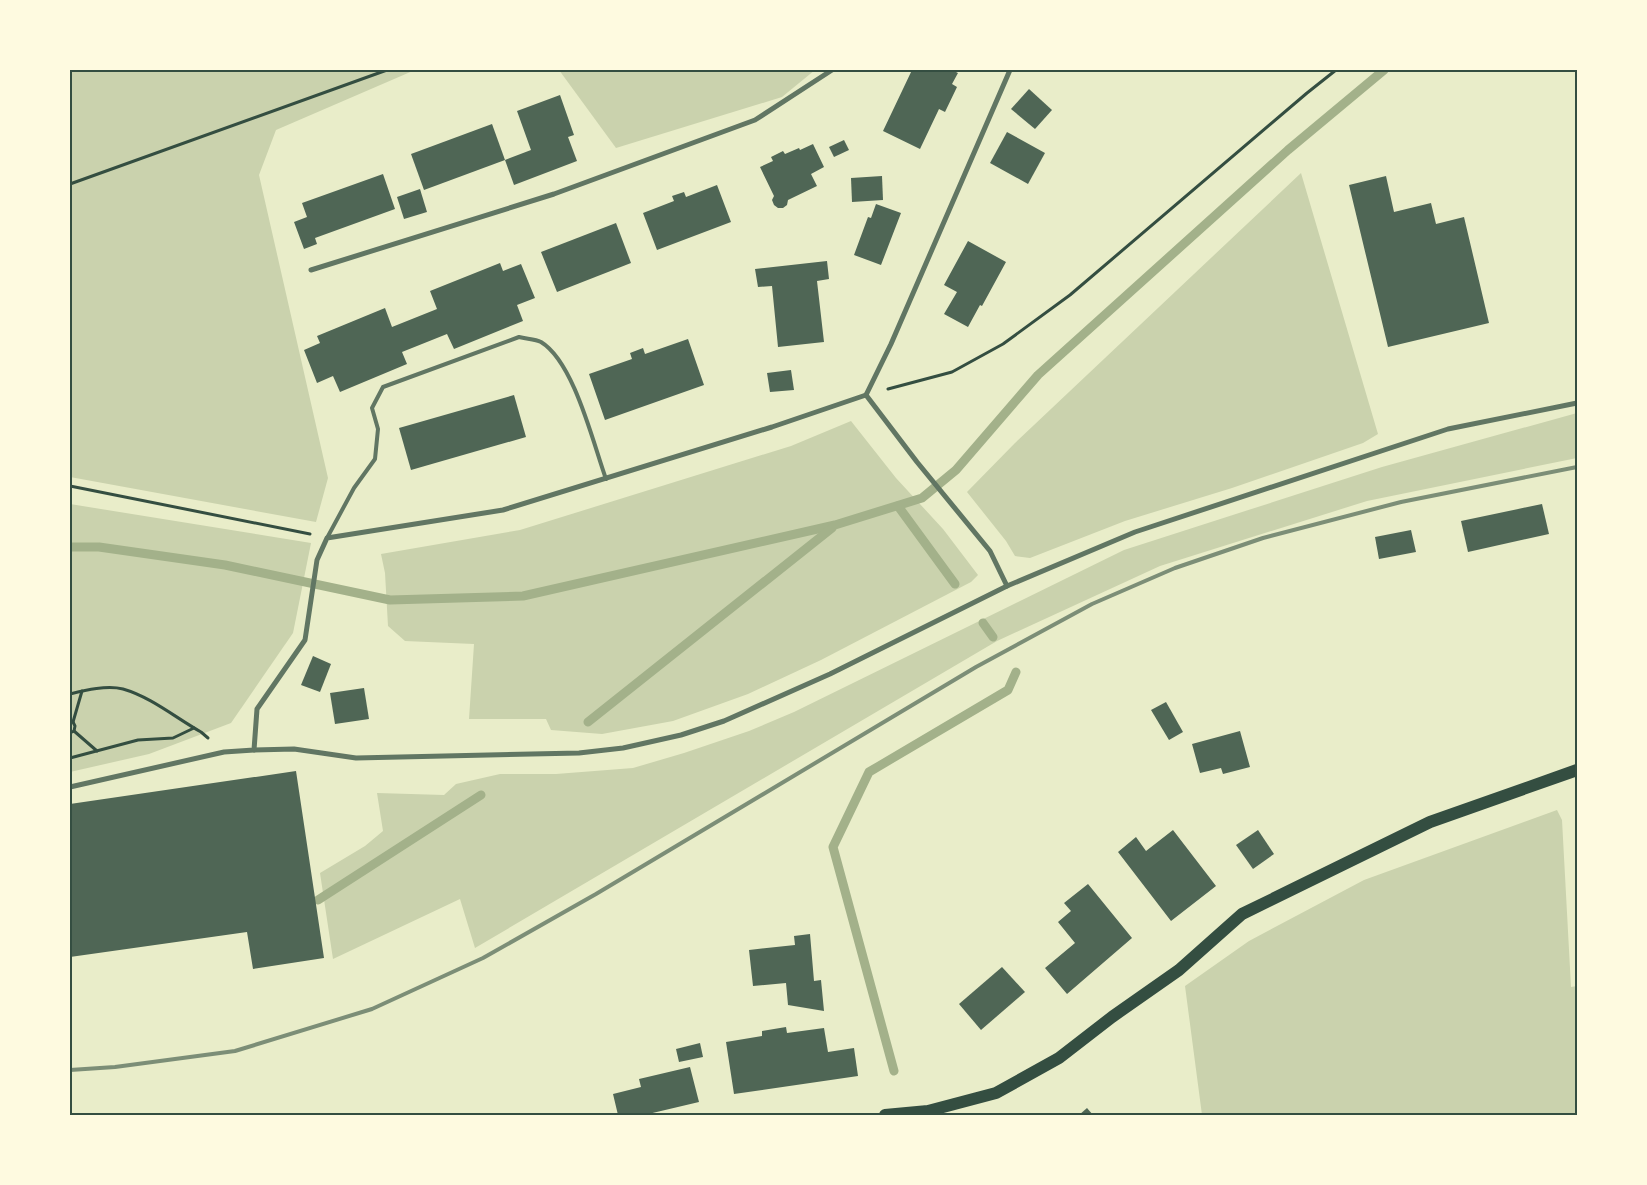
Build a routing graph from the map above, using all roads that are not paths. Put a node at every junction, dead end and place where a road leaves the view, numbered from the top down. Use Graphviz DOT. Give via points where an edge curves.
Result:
graph roads {
  1 [pos="832,70"];
  2 [pos="1010,70"];
  3 [pos="311,270"];
  4 [pos="866,395"];
  5 [pos="1577,403"];
  6 [pos="606,479"];
  7 [pos="327,538"];
  8 [pos="1007,586"];
  9 [pos="254,750"];
  10 [pos="1577,770"];
  11 [pos="70,787"];
  12 [pos="885,1115"];
  1 -- 3 [label="street" via="755,120 554,194"];
  2 -- 4 [label="street" via="892,344"];
  4 -- 6 [label="street"];
  4 -- 8 [label="street" via="990,552"];
  5 -- 8 [label="street" via="1448,429 1135,532"];
  6 -- 7 [label="street" via="503,510"];
  6 -- 7 [label="lane" via="576,392 559,358 541,342 519,337 384,387 372,408 378,429 375,459 354,488"];
  7 -- 9 [label="street" via="317,560 305,640 257,709"];
  8 -- 9 [label="street" via="830,674 724,721 623,748 578,753 356,758 294,749"];
  9 -- 11 [label="street" via="224,752"];
  10 -- 12 [label="main road" via="1430,822 1242,914 1179,970 1059,1058 996,1092 928,1111"];
}
